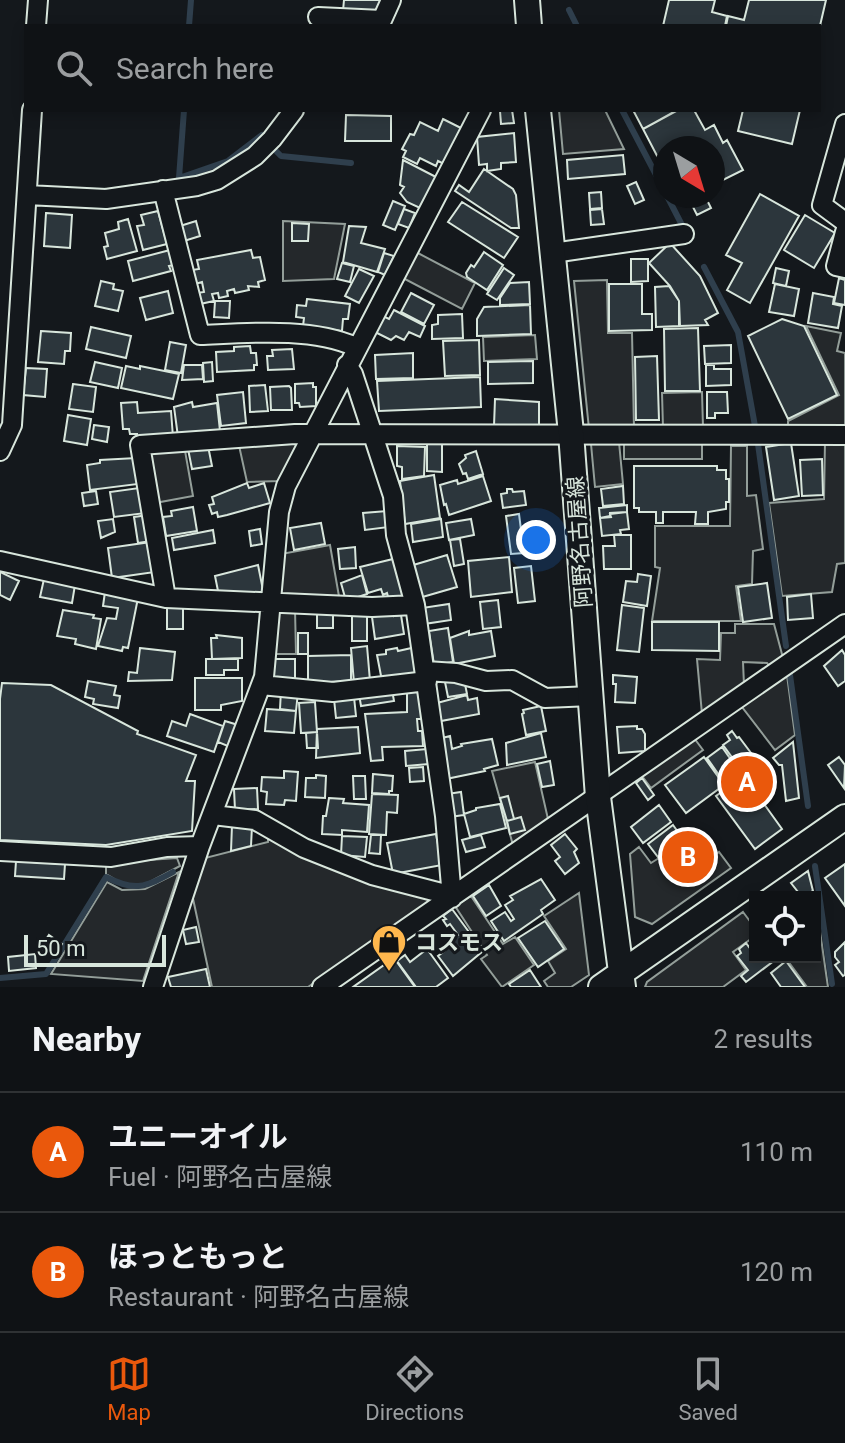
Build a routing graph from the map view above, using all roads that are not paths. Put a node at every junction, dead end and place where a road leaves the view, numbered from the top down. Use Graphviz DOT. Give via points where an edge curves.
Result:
graph roads {
  1 [pos="38,0"];
  2 [pos="391,0"];
  3 [pos="527,0"];
  4 [pos="318,14"];
  5 [pos="36,24"];
  6 [pos="529,24"];
  7 [pos="32,112"];
  8 [pos="292,112"];
  9 [pos="480,112"];
  10 [pos="538,112"];
  11 [pos="845,124"];
  12 [pos="163,190"];
  13 [pos="27,195"];
  14 [pos="845,222"];
  15 [pos="845,232"];
  16 [pos="684,234"];
  17 [pos="553,253"];
  18 [pos="845,268"];
  19 [pos="356,347"];
  20 [pos="347,365"];
  21 [pos="571,433"];
  22 [pos="375,435"];
  23 [pos="845,435"];
  24 [pos="310,436"];
  25 [pos="0,451"];
  26 [pos="0,561"];
  27 [pos="166,598"];
  28 [pos="270,604"];
  29 [pos="415,605"];
  30 [pos="843,629"];
  31 [pos="427,676"];
  32 [pos="261,685"];
  33 [pos="591,696"];
  34 [pos="598,797"];
  35 [pos="213,815"];
  36 [pos="845,817"];
  37 [pos="200,846"];
  38 [pos="0,851"];
  39 [pos="450,897"];
  40 [pos="622,980"];
  41 [pos="153,987"];
  42 [pos="322,987"];
  43 [pos="601,987"];
  1 -- 5 [label="street"];
  2 -- 4 [label="street" via="382,20"];
  3 -- 6 [label="main road"];
  7 -- 13 [label="street"];
  8 -- 12 [label="street" via="272,139 236,169 197,186"];
  9 -- 19 [label="street"];
  10 -- 17 [label="main road, 阿野名古屋線"];
  11 -- 14 [label="street" via="822,205"];
  12 -- 13 [label="street" via="106,199"];
  12 -- 19 [label="street" via="200,335 269,332 340,340"];
  13 -- 25 [label="street" via="12,425"];
  15 -- 18 [label="street" via="836,266"];
  16 -- 17 [label="street"];
  17 -- 21 [label="main road, 阿野名古屋線"];
  19 -- 20 [label="street"];
  20 -- 22 [label="street"];
  20 -- 24 [label="street"];
  21 -- 22 [label="street"];
  21 -- 23 [label="street"];
  21 -- 33 [label="main road, 阿野名古屋線"];
  22 -- 24 [label="street"];
  22 -- 29 [label="street"];
  24 -- 27 [label="street" via="140,445"];
  24 -- 28 [label="street" via="279,512"];
  26 -- 27 [label="street"];
  27 -- 28 [label="street"];
  28 -- 29 [label="street"];
  28 -- 32 [label="street"];
  29 -- 31 [label="street"];
  30 -- 34 [label="street"];
  31 -- 32 [label="street" via="333,692"];
  31 -- 33 [label="street" via="456,673 486,681 512,680 545,698"];
  31 -- 39 [label="street" via="449,847"];
  32 -- 35 [label="street"];
  33 -- 34 [label="main road, 阿野名古屋線"];
  34 -- 39 [label="street"];
  34 -- 40 [label="main road, 阿野名古屋線"];
  35 -- 37 [label="street"];
  35 -- 39 [label="street" via="255,820 304,848 372,875"];
  36 -- 40 [label="main road"];
  37 -- 38 [label="street" via="111,857"];
  37 -- 41 [label="street"];
  39 -- 42 [label="street"];
  40 -- 43 [label="main road"];
}
